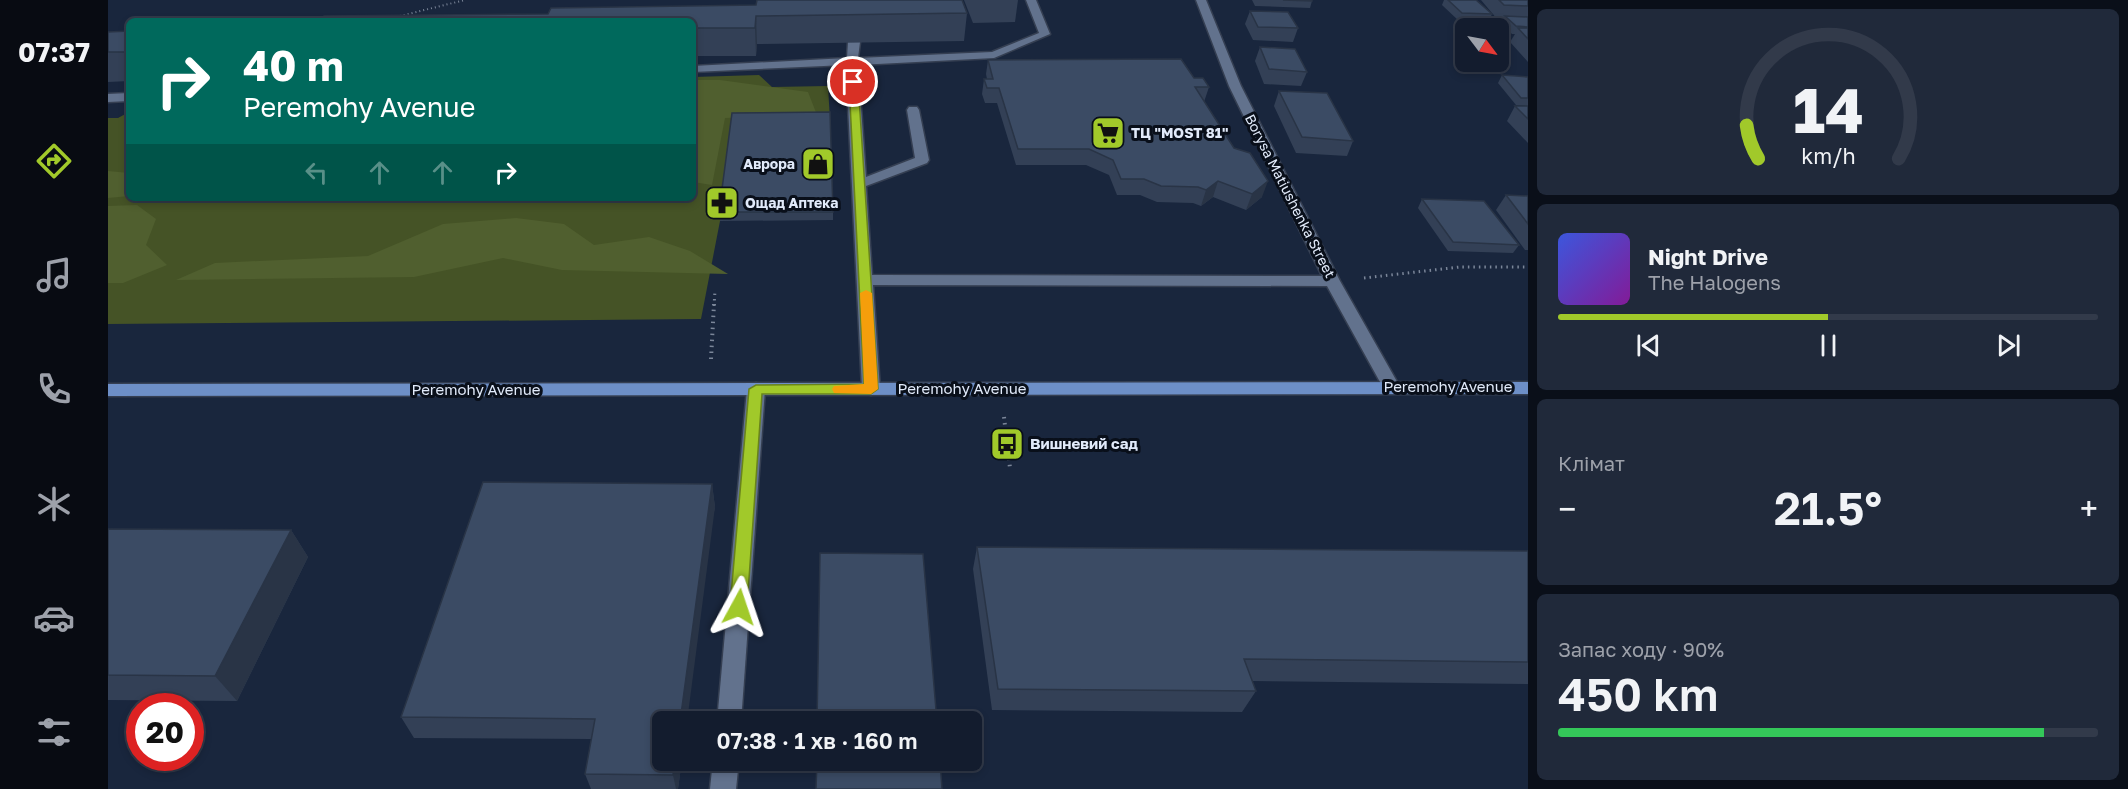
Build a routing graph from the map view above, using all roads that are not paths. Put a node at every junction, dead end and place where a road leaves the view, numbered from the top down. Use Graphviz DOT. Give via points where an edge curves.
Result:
graph roads {
  1 [pos="1031,0"];
  2 [pos="1201,0"];
  3 [pos="854,42"];
  4 [pos="852,61"];
  5 [pos="696,69"];
  6 [pos="126,97"];
  7 [pos="108,98"];
  8 [pos="913,110"];
  9 [pos="860,184"];
  10 [pos="865,280"];
  11 [pos="1332,281"];
  12 [pos="1391,387"];
  13 [pos="1528,388"];
  14 [pos="756,389"];
  15 [pos="871,389"];
  16 [pos="108,390"];
  17 [pos="730,711"];
  18 [pos="725,771"];
  19 [pos="723,789"];
  1 -- 4 [label="street" via="1045,34 994,55"];
  2 -- 11 [label="street, Borysa Matiushenka Street" via="1235,86"];
  3 -- 4 [label="street"];
  4 -- 5 [label="street"];
  4 -- 9 [label="street"];
  6 -- 7 [label="street"];
  8 -- 9 [label="street" via="922,160"];
  9 -- 10 [label="street"];
  10 -- 11 [label="street"];
  10 -- 15 [label="street"];
  11 -- 12 [label="street, Borysa Matiushenka Street"];
  12 -- 13 [label="main road, Peremohy Avenue"];
  12 -- 15 [label="main road, Peremohy Avenue"];
  14 -- 15 [label="main road, Peremohy Avenue"];
  14 -- 16 [label="main road, Peremohy Avenue"];
  14 -- 17 [label="street"];
  18 -- 19 [label="street"];
}
